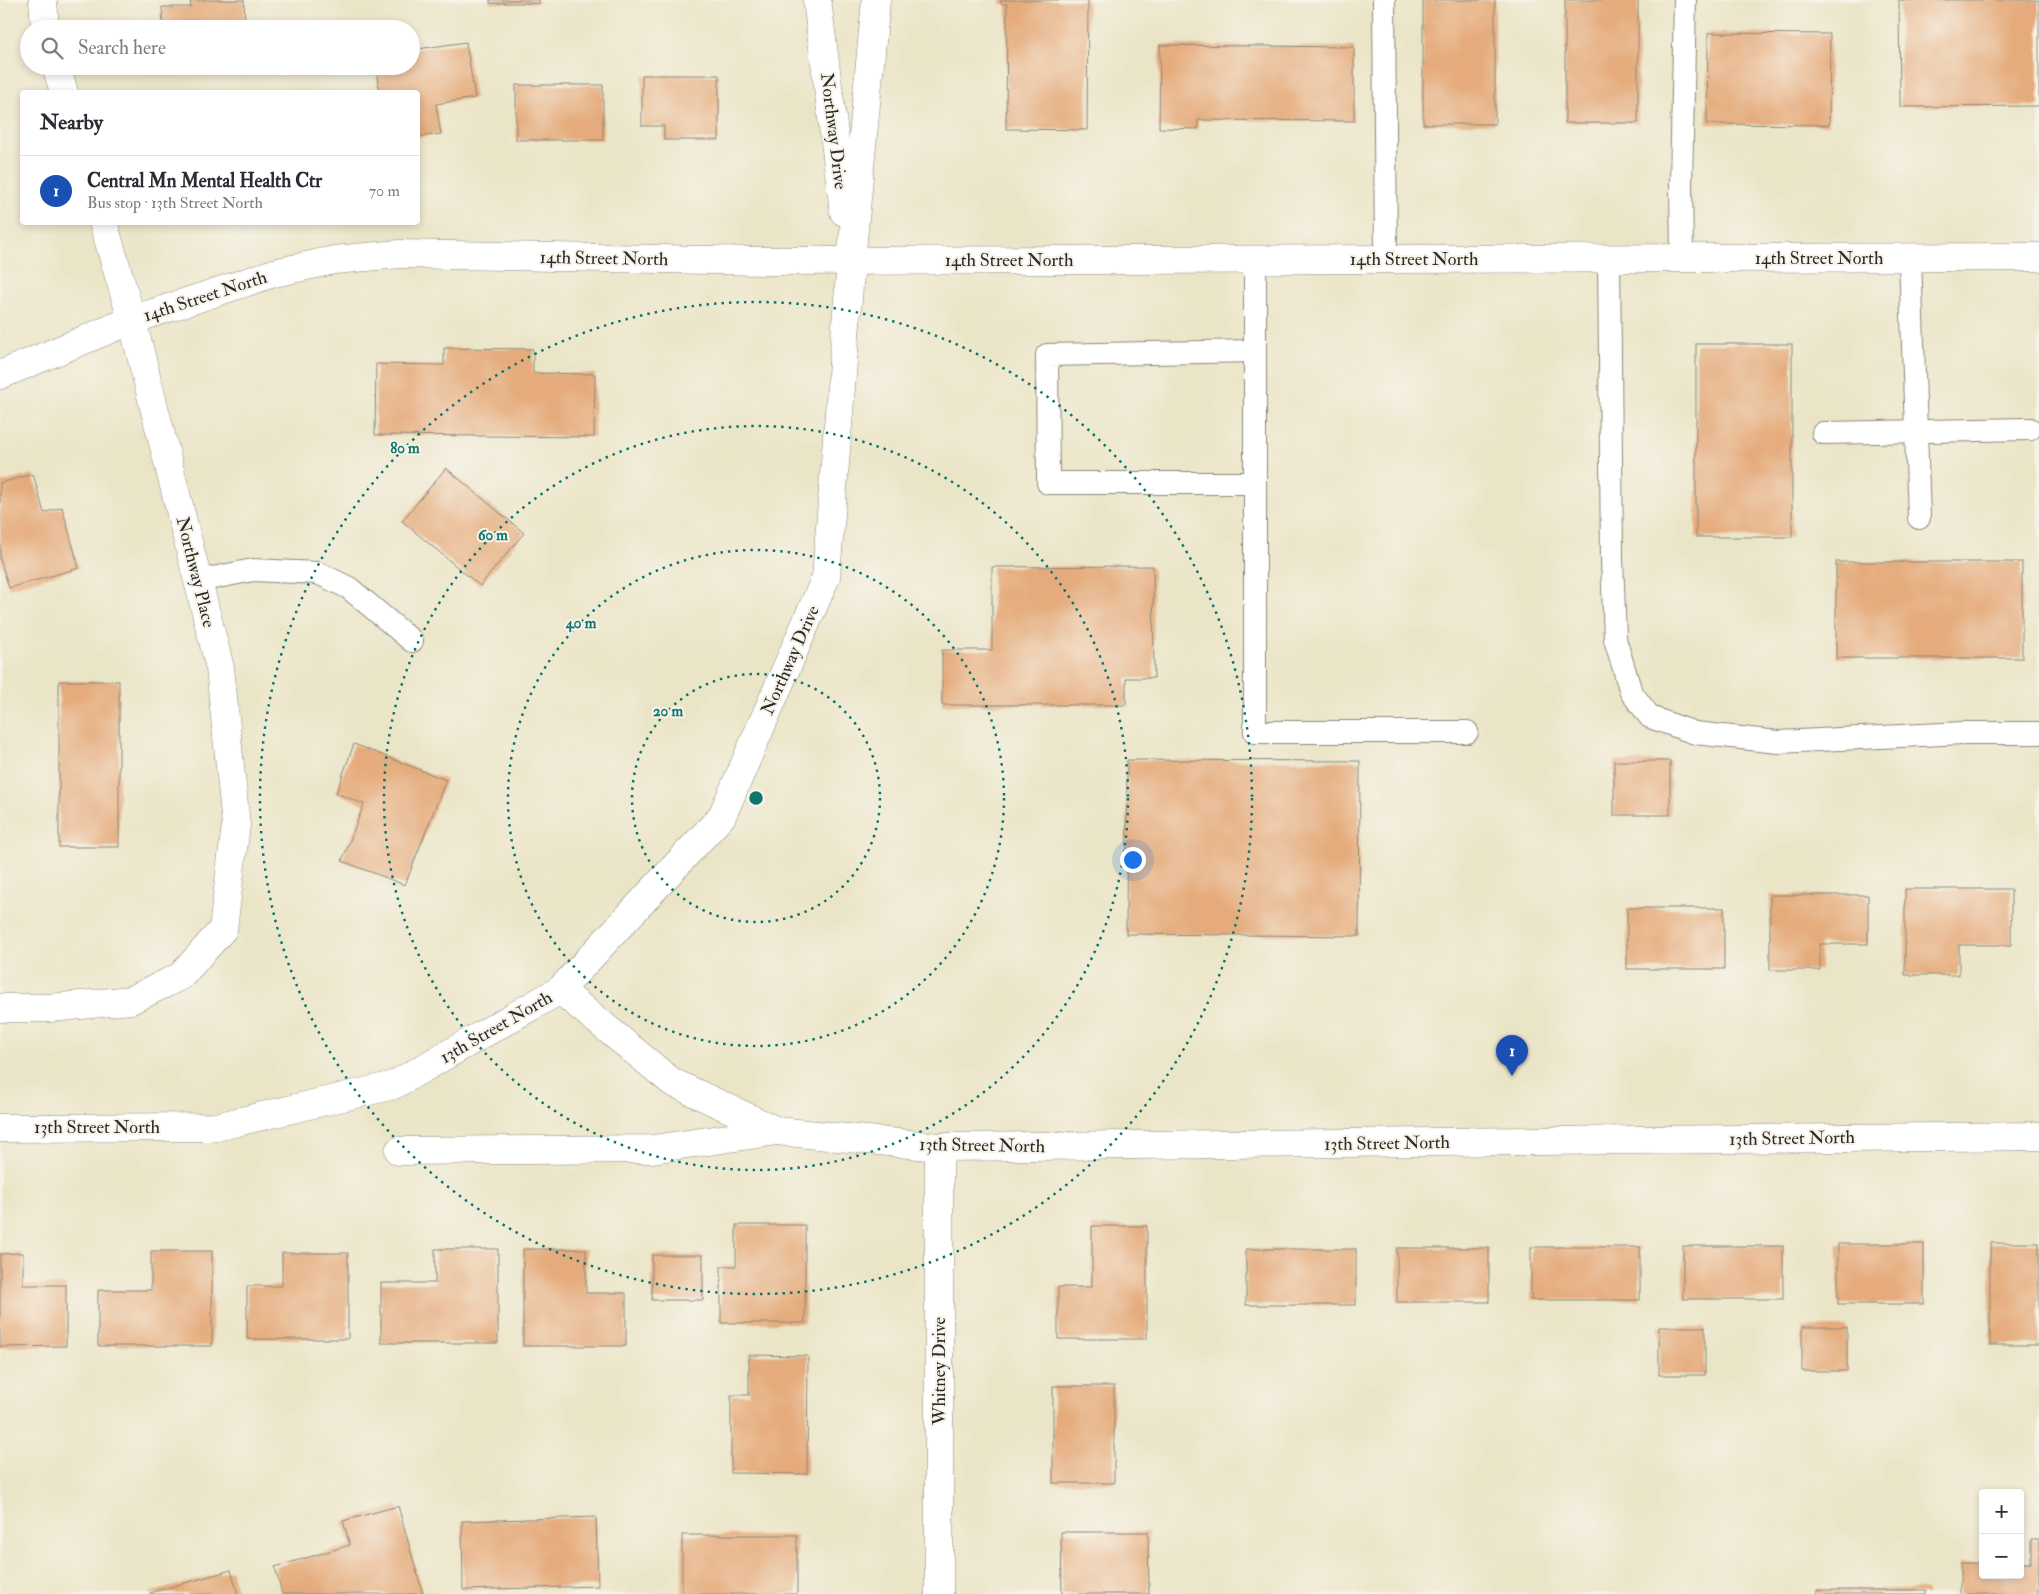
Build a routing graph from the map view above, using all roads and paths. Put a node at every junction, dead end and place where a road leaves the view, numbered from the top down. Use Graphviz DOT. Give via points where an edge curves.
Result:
graph roads {
  1 [pos="43,0"];
  2 [pos="817,0"];
  3 [pos="876,0"];
  4 [pos="1384,0"];
  5 [pos="1685,0"];
  6 [pos="44,20"];
  7 [pos="59,75"];
  8 [pos="63,90"];
  9 [pos="104,225"];
  10 [pos="2039,257"];
  11 [pos="1610,258"];
  12 [pos="1682,258"];
  13 [pos="1910,258"];
  14 [pos="1386,259"];
  15 [pos="1255,260"];
  16 [pos="851,261"];
  17 [pos="132,320"];
  18 [pos="1255,351"];
  19 [pos="0,375"];
  20 [pos="2030,429"];
  21 [pos="1916,432"];
  22 [pos="1823,433"];
  23 [pos="1255,483"];
  24 [pos="1919,518"];
  25 [pos="198,582"];
  26 [pos="412,641"];
  27 [pos="1467,732"];
  28 [pos="2039,733"];
  29 [pos="560,990"];
  30 [pos="0,1008"];
  31 [pos="0,1128"];
  32 [pos="777,1131"];
  33 [pos="2039,1136"];
  34 [pos="939,1147"];
  35 [pos="399,1151"];
  36 [pos="939,1594"];
  1 -- 6 [label="street"];
  2 -- 16 [label="street, Northway Drive"];
  3 -- 16 [label="street, Northway Drive"];
  4 -- 14 [label="lane"];
  5 -- 12 [label="lane"];
  7 -- 8 [label="street"];
  9 -- 17 [label="street, Northway Place"];
  10 -- 13 [label="street, 14th Street North"];
  11 -- 12 [label="street, 14th Street North"];
  11 -- 14 [label="street, 14th Street North"];
  11 -- 28 [label="lane" via="1615,639 1631,692 1650,717 1695,733 1778,742 1963,733"];
  12 -- 13 [label="street, 14th Street North"];
  13 -- 21 [label="lane"];
  14 -- 15 [label="street, 14th Street North"];
  15 -- 16 [label="street, 14th Street North"];
  15 -- 18 [label="lane"];
  16 -- 17 [label="street, 14th Street North" via="399,254 334,260 274,273"];
  16 -- 29 [label="street, Northway Drive" via="826,577 722,816"];
  17 -- 19 [label="street, 14th Street North"];
  17 -- 25 [label="street, Northway Place"];
  18 -- 23 [label="lane"];
  18 -- 23 [label="lane" via="1047,355 1048,483"];
  20 -- 21 [label="lane"];
  21 -- 22 [label="lane"];
  21 -- 24 [label="lane"];
  23 -- 27 [label="lane" via="1255,732"];
  25 -- 26 [label="lane" via="254,570 318,573 349,588"];
  25 -- 30 [label="street, Northway Place" via="220,668 236,825 223,929 181,976 132,1000 51,1008"];
  29 -- 31 [label="street, 13th Street North" via="394,1085 216,1126"];
  29 -- 32 [label="street, 13th Street North" via="672,1082"];
  32 -- 34 [label="street, 13th Street North"];
  32 -- 35 [label="street" via="653,1149"];
  33 -- 34 [label="street, 13th Street North"];
  34 -- 36 [label="street, Whitney Drive"];
}
